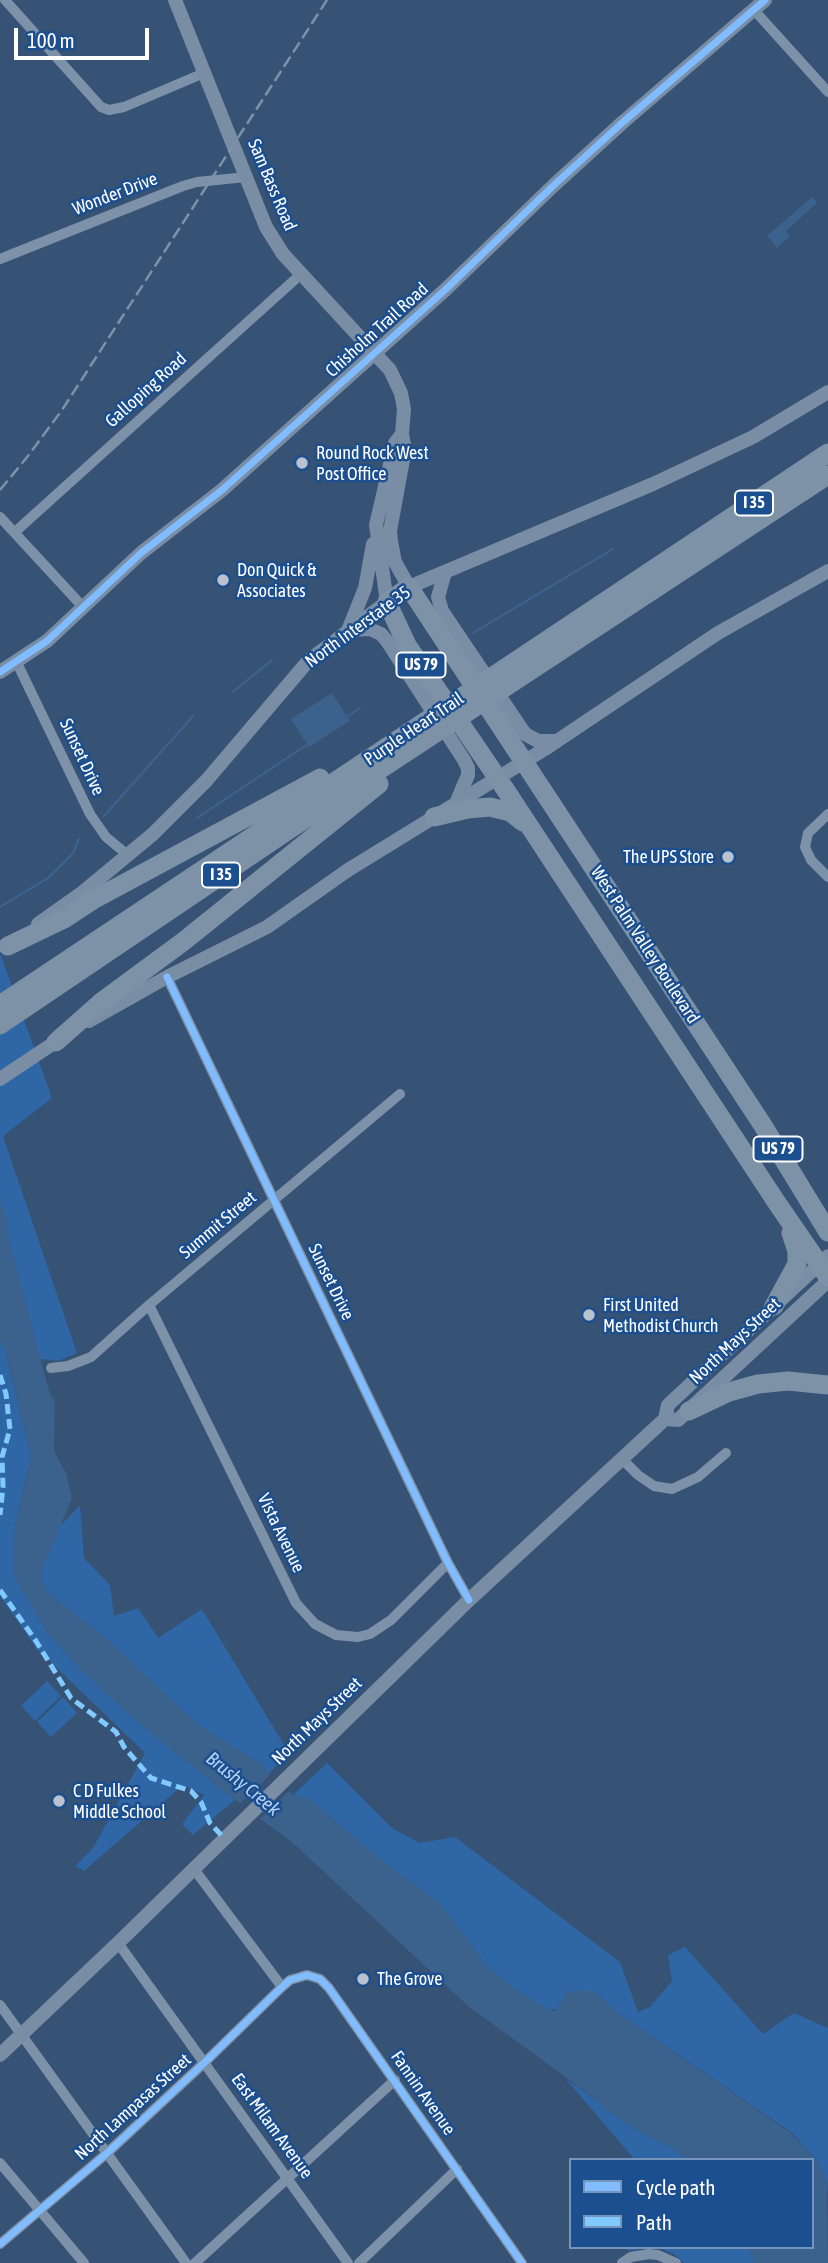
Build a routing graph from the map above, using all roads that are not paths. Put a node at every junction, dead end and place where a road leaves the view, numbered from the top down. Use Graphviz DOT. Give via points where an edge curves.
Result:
graph roads {
  1 [pos="5,0"];
  2 [pos="175,0"];
  3 [pos="760,5"];
  4 [pos="204,73"];
  5 [pos="828,92"];
  6 [pos="246,177"];
  7 [pos="0,259"];
  8 [pos="301,274"];
  9 [pos="374,352"];
  10 [pos="828,393"];
  11 [pos="402,434"];
  12 [pos="828,441"];
  13 [pos="828,453"];
  14 [pos="828,474"];
  15 [pos="828,482"];
  16 [pos="0,517"];
  17 [pos="758,522"];
  18 [pos="376,525"];
  19 [pos="15,532"];
  20 [pos="680,552"];
  21 [pos="828,571"];
  22 [pos="445,572"];
  23 [pos="409,587"];
  24 [pos="387,602"];
  25 [pos="83,607"];
  26 [pos="348,630"];
  27 [pos="17,663"];
  28 [pos="517,670"];
  29 [pos="0,672"];
  30 [pos="415,738"];
  31 [pos="558,741"];
  32 [pos="523,761"];
  33 [pos="497,777"];
  34 [pos="456,802"];
  35 [pos="828,814"];
  36 [pos="434,817"];
  37 [pos="530,827"];
  38 [pos="129,856"];
  39 [pos="828,877"];
  40 [pos="3,949"];
  41 [pos="167,977"];
  42 [pos="638,991"];
  43 [pos="22,1000"];
  44 [pos="0,1005"];
  45 [pos="690,1014"];
  46 [pos="0,1025"];
  47 [pos="668,1039"];
  48 [pos="51,1045"];
  49 [pos="718,1060"];
  50 [pos="0,1079"];
  51 [pos="400,1094"];
  52 [pos="274,1201"];
  53 [pos="810,1202"];
  54 [pos="777,1203"];
  55 [pos="828,1212"];
  56 [pos="828,1232"];
  57 [pos="826,1269"];
  58 [pos="149,1305"];
  59 [pos="774,1306"];
  60 [pos="51,1367"];
  61 [pos="828,1385"];
  62 [pos="689,1411"];
  63 [pos="665,1419"];
  64 [pos="726,1453"];
  65 [pos="622,1459"];
  66 [pos="448,1563"];
  67 [pos="469,1600"];
  68 [pos="194,1869"];
  69 [pos="118,1943"];
  70 [pos="282,1986"];
  71 [pos="0,2005"];
  72 [pos="22,2035"];
  73 [pos="0,2055"];
  74 [pos="204,2063"];
  75 [pos="395,2080"];
  76 [pos="106,2154"];
  77 [pos="0,2163"];
  78 [pos="457,2169"];
  79 [pos="288,2177"];
  80 [pos="40,2210"];
  81 [pos="0,2244"];
  82 [pos="84,2263"];
  83 [pos="186,2263"];
  84 [pos="195,2263"];
  85 [pos="348,2263"];
  86 [pos="359,2263"];
  87 [pos="522,2263"];
  88 [pos="622,2263"];
  89 [pos="676,2263"];
  1 -- 4 [label="street" via="93,101 109,110"];
  2 -- 4 [label="main road, Sam Bass Road"];
  3 -- 5 [label="street"];
  3 -- 9 [label="main road, Chisholm Trail Road" via="614,131"];
  4 -- 6 [label="main road, Sam Bass Road"];
  6 -- 7 [label="street, Wonder Drive" via="183,186"];
  6 -- 8 [label="main road, Sam Bass Road" via="266,228"];
  8 -- 9 [label="main road, Sam Bass Road"];
  8 -- 19 [label="street, Galloping Road"];
  9 -- 11 [label="main road, Sam Bass Road" via="401,393"];
  9 -- 25 [label="main road, Chisholm Trail Road" via="222,490 141,553"];
  10 -- 22 [label="main road, North Interstate 35" via="752,437 653,484"];
  11 -- 18 [label="main road, Sam Bass Road" via="395,443"];
  11 -- 23 [label="main road, Sam Bass Road" via="405,449 390,531 395,562"];
  12 -- 20 [label="highway"];
  13 -- 20 [label="highway, Purple Heart Trail / I 35"];
  14 -- 17 [label="highway, Purple Heart Trail / I 35"];
  15 -- 17 [label="highway"];
  16 -- 19 [label="street"];
  17 -- 28 [label="highway, Purple Heart Trail / I 35"];
  18 -- 24 [label="main road, Sam Bass Road"];
  18 -- 26 [label="main road" via="365,588"];
  19 -- 25 [label="street"];
  20 -- 28 [label="highway, Purple Heart Trail / I 35"];
  21 -- 31 [label="main road" via="718,633"];
  22 -- 23 [label="main road, North Interstate 35"];
  22 -- 31 [label="main road" via="438,597 442,611 525,734 538,741"];
  23 -- 24 [label="highway, North Interstate 35"];
  23 -- 32 [label="highway, West Palm Valley Boulevard / US 79"];
  24 -- 26 [label="main road, North Interstate 35"];
  24 -- 33 [label="highway, West Palm Valley Boulevard / US 79" via="407,645"];
  25 -- 27 [label="main road, Chisholm Trail Road"];
  26 -- 34 [label="main road" via="370,629 387,641 464,760 468,775"];
  26 -- 38 [label="main road, North Interstate 35" via="309,660 206,781"];
  27 -- 29 [label="main road, Chisholm Trail Road"];
  27 -- 38 [label="street, Sunset Drive" via="90,814 106,837"];
  28 -- 30 [label="highway, Purple Heart Trail / I 35"];
  30 -- 40 [label="highway" via="359,754"];
  30 -- 43 [label="highway, Purple Heart Trail / I 35"];
  30 -- 48 [label="highway" via="376,787"];
  31 -- 32 [label="main road"];
  32 -- 33 [label="main road"];
  32 -- 45 [label="highway, West Palm Valley Boulevard / US 79"];
  33 -- 34 [label="main road"];
  33 -- 37 [label="highway, West Palm Valley Boulevard / US 79"];
  34 -- 36 [label="main road"];
  35 -- 39 [label="street" via="808,833 804,847"];
  36 -- 37 [label="highway" via="490,807 510,812"];
  36 -- 41 [label="main road" via="267,927"];
  37 -- 42 [label="highway, West Palm Valley Boulevard / US 79"];
  38 -- 40 [label="main road, North Interstate 35"];
  41 -- 48 [label="main road"];
  41 -- 52 [label="street, Sunset Drive"];
  42 -- 45 [label="highway" via="673,1018"];
  42 -- 47 [label="highway, West Palm Valley Boulevard / US 79"];
  43 -- 44 [label="highway, Purple Heart Trail / I 35"];
  43 -- 46 [label="highway, Purple Heart Trail / I 35"];
  45 -- 49 [label="highway, West Palm Valley Boulevard / US 79"];
  47 -- 49 [label="highway" via="685,1030"];
  47 -- 54 [label="highway, West Palm Valley Boulevard / US 79"];
  48 -- 50 [label="main road"];
  49 -- 53 [label="highway, West Palm Valley Boulevard / US 79"];
  51 -- 52 [label="street, Summit Street"];
  52 -- 58 [label="street, Summit Street"];
  52 -- 66 [label="street, Sunset Drive"];
  53 -- 55 [label="highway"];
  53 -- 56 [label="highway, West Palm Valley Boulevard / US 79"];
  54 -- 57 [label="highway, West Palm Valley Boulevard / US 79"];
  54 -- 59 [label="highway" via="798,1257"];
  57 -- 59 [label="main road, North Mays Street"];
  57 -- 62 [label="main road, North Mays Street"];
  58 -- 60 [label="street, Summit Street" via="91,1357"];
  58 -- 66 [label="street, Vista Avenue" via="296,1603 314,1624 336,1635 370,1634 391,1620"];
  59 -- 63 [label="main road, North Mays Street" via="668,1405"];
  61 -- 62 [label="highway" via="758,1384"];
  62 -- 63 [label="main road, North Mays Street" via="678,1420"];
  63 -- 65 [label="main road, North Mays Street"];
  64 -- 65 [label="street" via="698,1477 672,1489 654,1486"];
  65 -- 67 [label="main road, North Mays Street"];
  66 -- 67 [label="street, Sunset Drive"];
  67 -- 68 [label="main road, North Mays Street"];
  68 -- 69 [label="main road, North Mays Street"];
  68 -- 70 [label="street"];
  69 -- 72 [label="main road, North Mays Street"];
  69 -- 74 [label="street, East Milam Avenue"];
  70 -- 74 [label="street, North Lampasas Street"];
  70 -- 75 [label="street, Fannin Avenue" via="307,1975 325,1982"];
  71 -- 72 [label="street"];
  72 -- 73 [label="main road, North Mays Street"];
  72 -- 76 [label="street"];
  74 -- 76 [label="street, North Lampasas Street"];
  74 -- 79 [label="street, East Milam Avenue"];
  75 -- 78 [label="street, Fannin Avenue"];
  75 -- 79 [label="street"];
  76 -- 80 [label="street, North Lampasas Street"];
  76 -- 83 [label="street"];
  77 -- 80 [label="street"];
  78 -- 86 [label="street"];
  78 -- 87 [label="street, Fannin Avenue"];
  79 -- 84 [label="street"];
  79 -- 85 [label="street, East Milam Avenue"];
  80 -- 81 [label="street, North Lampasas Street"];
  80 -- 82 [label="street"];
  88 -- 89 [label="street" via="641,2255 658,2255"];
}
